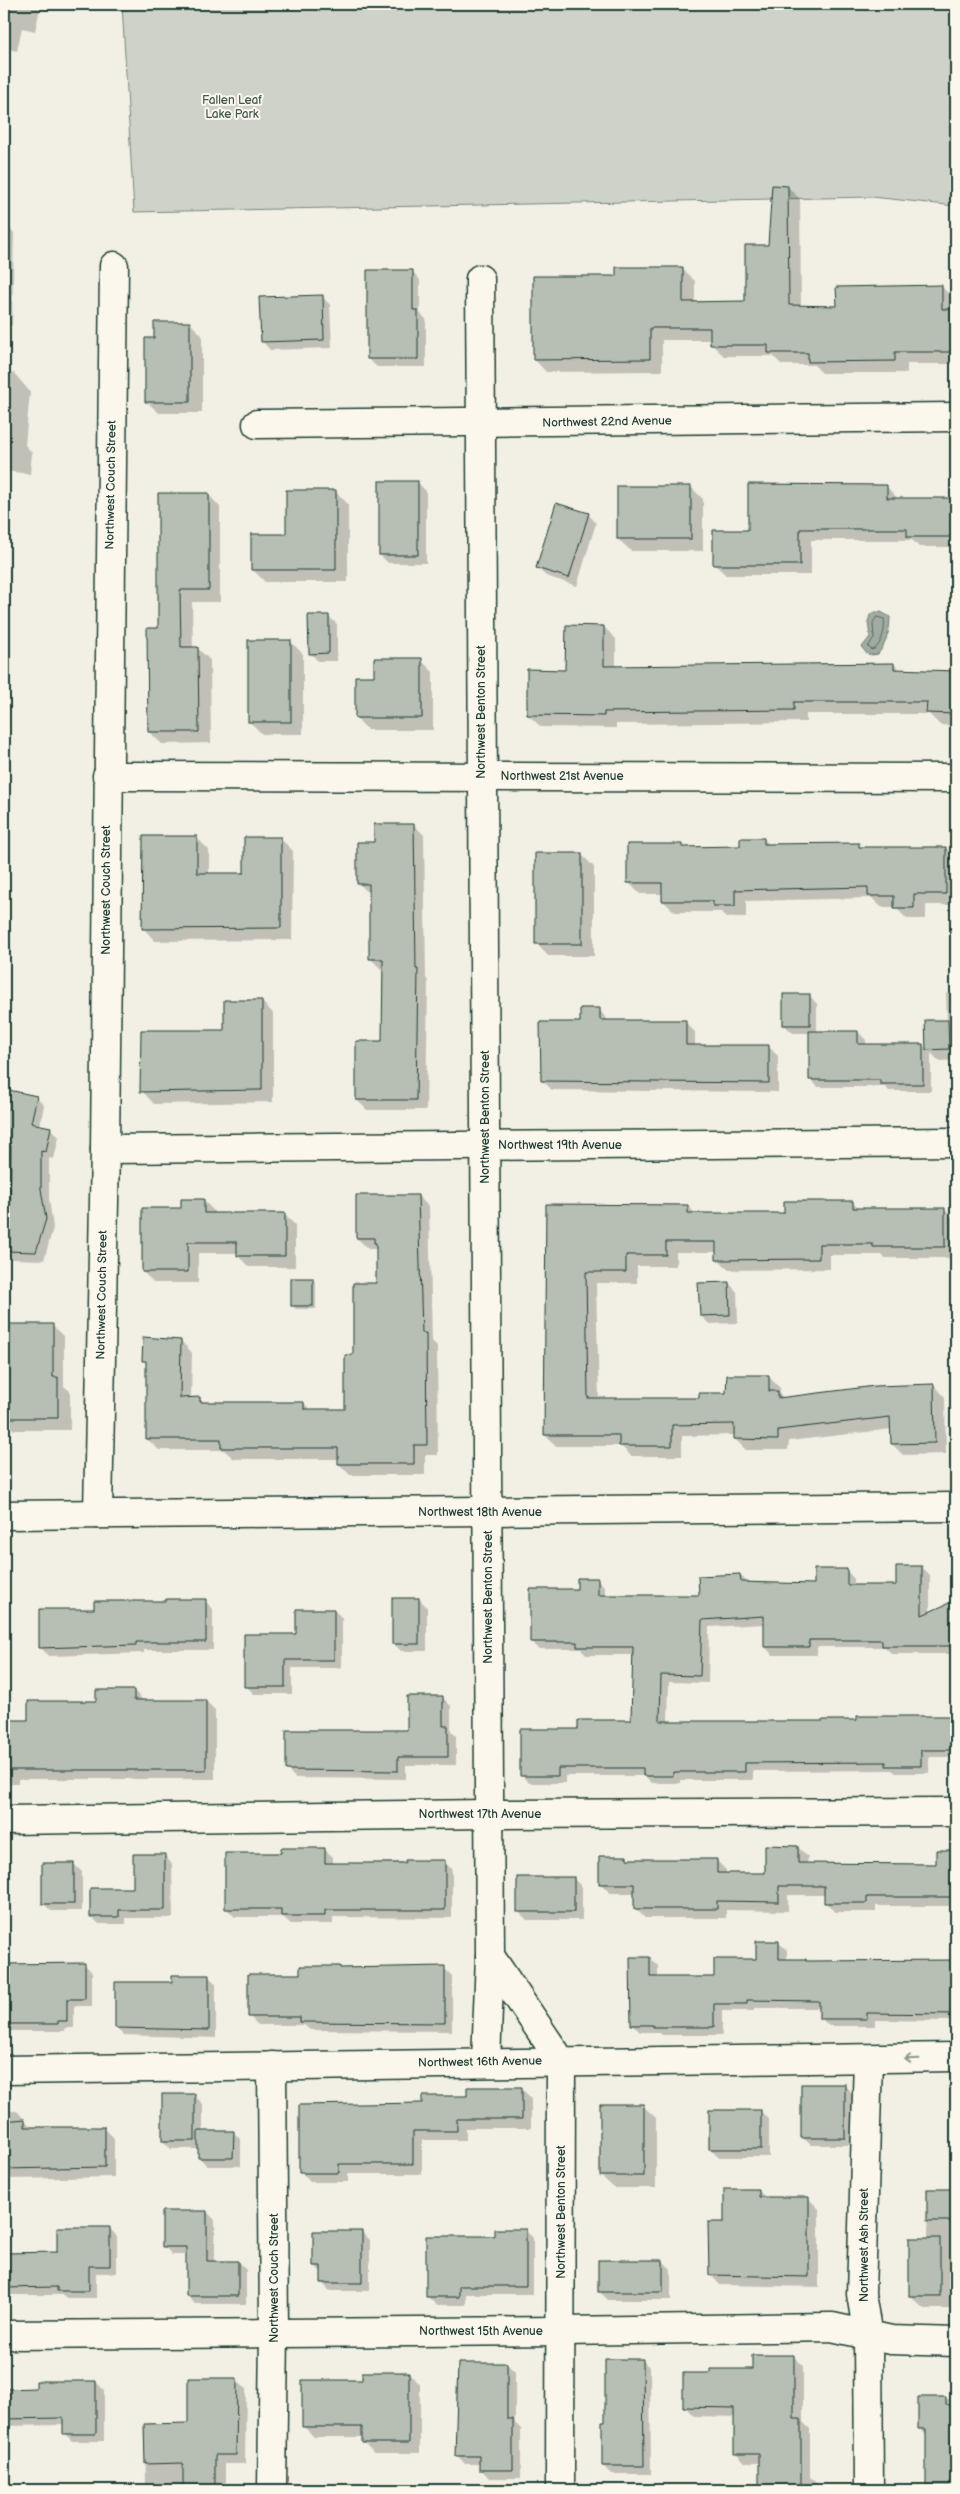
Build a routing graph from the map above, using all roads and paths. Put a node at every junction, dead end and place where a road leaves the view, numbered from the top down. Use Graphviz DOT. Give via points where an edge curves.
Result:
graph roads {
  1 [pos="114,266"];
  2 [pos="480,279"];
  3 [pos="956,417"];
  4 [pos="480,423"];
  5 [pos="257,424"];
  6 [pos="107,776"];
  7 [pos="481,776"];
  8 [pos="956,778"];
  9 [pos="956,1142"];
  10 [pos="485,1146"];
  11 [pos="105,1149"];
  12 [pos="956,1507"];
  13 [pos="487,1512"];
  14 [pos="98,1514"];
  15 [pos="4,1515"];
  16 [pos="956,1812"];
  17 [pos="488,1814"];
  18 [pos="4,1820"];
  19 [pos="490,1956"];
  20 [pos="956,2057"];
  21 [pos="868,2060"];
  22 [pos="561,2061"];
  23 [pos="486,2062"];
  24 [pos="272,2066"];
  25 [pos="4,2070"];
  26 [pos="274,2331"];
  27 [pos="562,2331"];
  28 [pos="4,2335"];
  29 [pos="868,2336"];
  30 [pos="956,2342"];
  31 [pos="272,2490"];
  32 [pos="560,2490"];
  33 [pos="869,2490"];
  1 -- 6 [label="street, Northwest Couch Street"];
  2 -- 4 [label="street, Northwest Benton Street"];
  3 -- 4 [label="street, Northwest 22nd Avenue"];
  4 -- 5 [label="street, Northwest 22nd Avenue"];
  4 -- 7 [label="street, Northwest Benton Street"];
  6 -- 7 [label="street, Northwest 21st Avenue"];
  6 -- 11 [label="street, Northwest Couch Street"];
  7 -- 8 [label="street, Northwest 21st Avenue"];
  7 -- 10 [label="street, Northwest Benton Street"];
  9 -- 10 [label="street, Northwest 19th Avenue"];
  10 -- 11 [label="street, Northwest 19th Avenue"];
  10 -- 13 [label="street, Northwest Benton Street"];
  11 -- 14 [label="street, Northwest Couch Street"];
  12 -- 13 [label="street, Northwest 18th Avenue"];
  13 -- 14 [label="street, Northwest 18th Avenue"];
  13 -- 17 [label="street, Northwest Benton Street"];
  14 -- 15 [label="street, Northwest 18th Avenue"];
  16 -- 17 [label="street, Northwest 17th Avenue"];
  17 -- 18 [label="street, Northwest 17th Avenue"];
  17 -- 19 [label="street, Northwest Benton Street"];
  19 -- 22 [label="street"];
  19 -- 23 [label="street, Northwest Benton Street"];
  20 -- 21 [label="street, Northwest 16th Avenue, one-way"];
  21 -- 22 [label="street, Northwest 16th Avenue"];
  21 -- 29 [label="street, Northwest Ash Street" via="861,2294"];
  22 -- 23 [label="street, Northwest 16th Avenue"];
  22 -- 27 [label="street, Northwest Benton Street"];
  23 -- 24 [label="street, Northwest 16th Avenue"];
  24 -- 25 [label="street, Northwest 16th Avenue"];
  24 -- 26 [label="street, Northwest Couch Street"];
  26 -- 27 [label="street, Northwest 15th Avenue"];
  26 -- 28 [label="street, Northwest 15th Avenue"];
  26 -- 31 [label="street, Northwest Couch Street"];
  27 -- 29 [label="street, Northwest 15th Avenue" via="832,2327"];
  27 -- 32 [label="street, Northwest Benton Street"];
  29 -- 30 [label="street, Northwest 15th Avenue"];
  29 -- 33 [label="street, Northwest Ash Street"];
}
